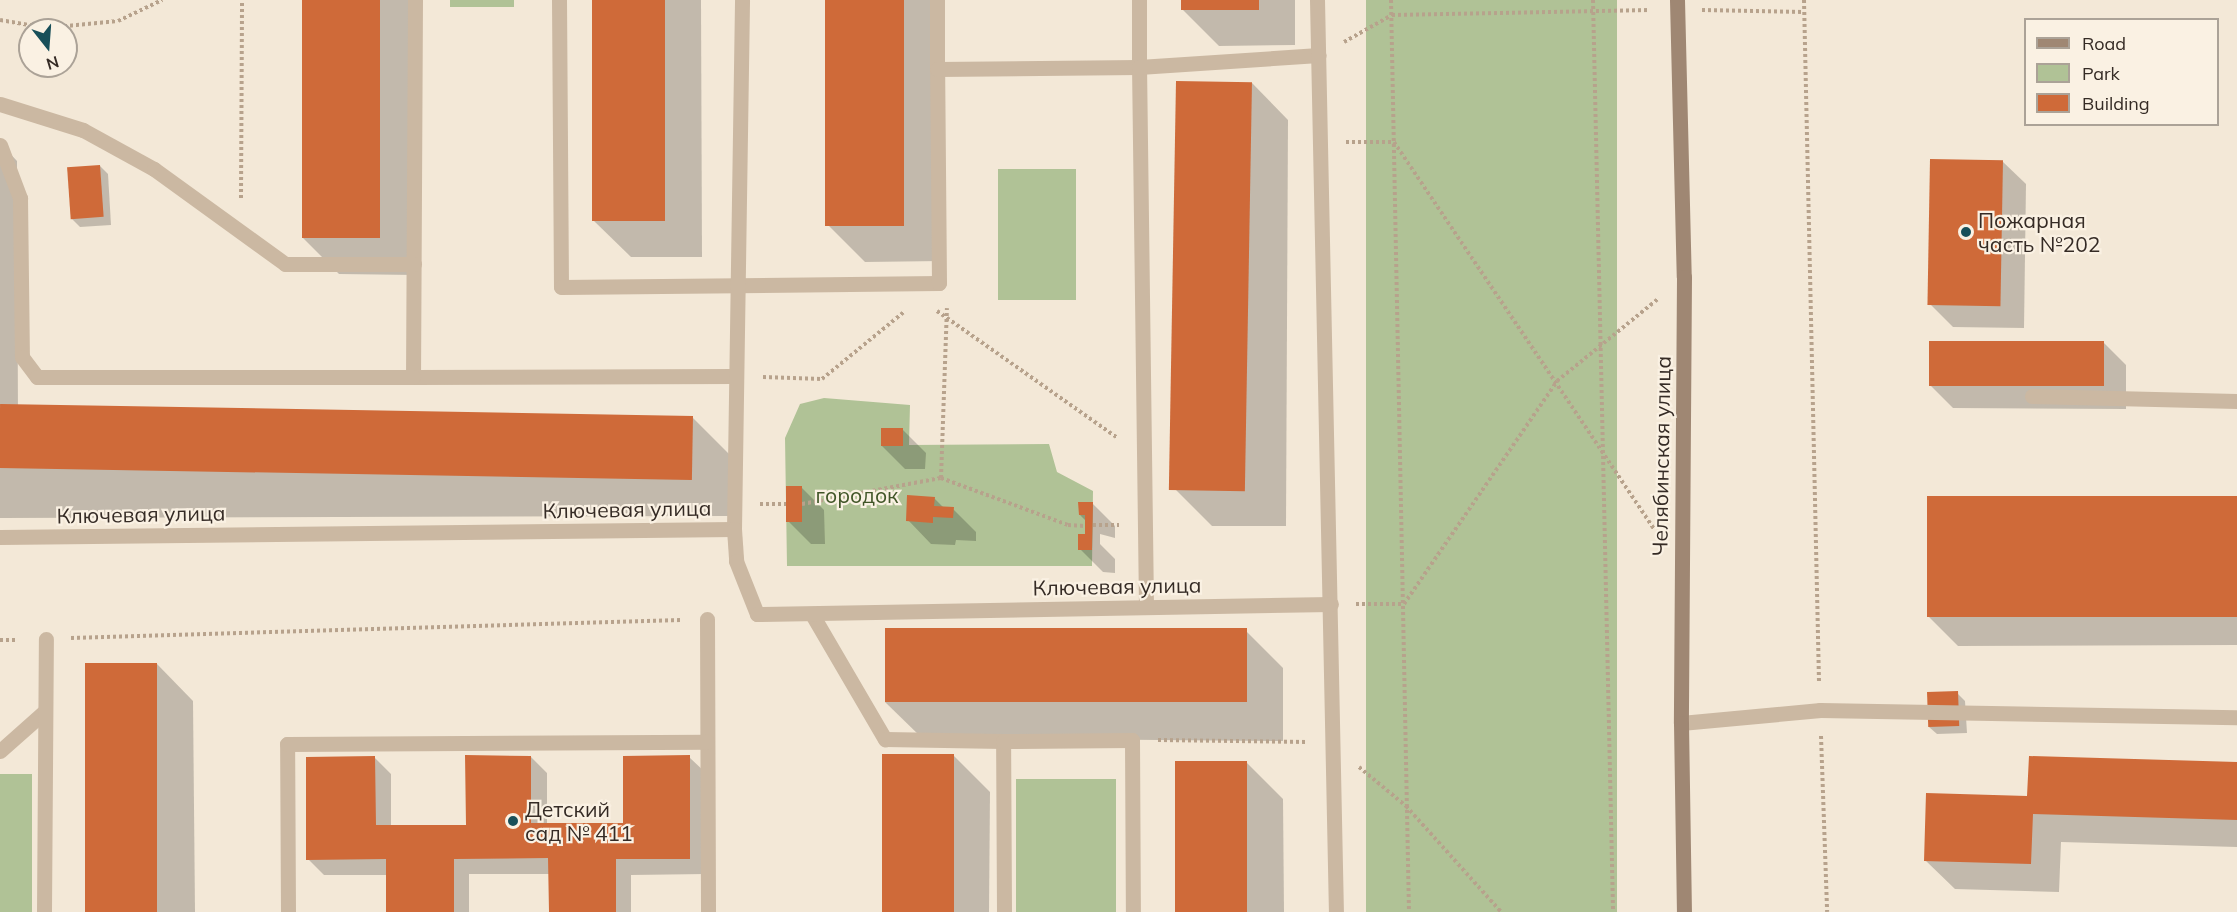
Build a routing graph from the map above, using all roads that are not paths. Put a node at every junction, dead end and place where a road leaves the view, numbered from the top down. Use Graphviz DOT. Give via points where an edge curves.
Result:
graph roads {
  1 [pos="415,0"];
  2 [pos="559,0"];
  3 [pos="742,0"];
  4 [pos="937,0"];
  5 [pos="1138,0"];
  6 [pos="1317,0"];
  7 [pos="1677,4"];
  8 [pos="1319,55"];
  9 [pos="1139,67"];
  10 [pos="937,69"];
  11 [pos="0,104"];
  12 [pos="0,146"];
  13 [pos="414,264"];
  14 [pos="736,285"];
  15 [pos="414,376"];
  16 [pos="735,376"];
  17 [pos="2032,396"];
  18 [pos="2237,400"];
  19 [pos="734,529"];
  20 [pos="0,537"];
  21 [pos="1331,604"];
  22 [pos="1146,606"];
  23 [pos="813,616"];
  24 [pos="707,619"];
  25 [pos="46,639"];
  26 [pos="44,712"];
  27 [pos="2237,717"];
  28 [pos="1681,723"];
  29 [pos="1003,741"];
  30 [pos="707,742"];
  31 [pos="0,751"];
  32 [pos="44,912"];
  33 [pos="288,912"];
  34 [pos="708,912"];
  35 [pos="1004,912"];
  36 [pos="1133,912"];
  37 [pos="1336,912"];
  38 [pos="1684,912"];
  1 -- 13 [label="street"];
  2 -- 14 [label="street" via="561,287"];
  3 -- 14 [label="street"];
  4 -- 10 [label="street"];
  5 -- 9 [label="street"];
  6 -- 8 [label="street"];
  7 -- 28 [label="street, Челябинская улица" via="1684,277"];
  8 -- 9 [label="street"];
  8 -- 21 [label="street"];
  9 -- 10 [label="street"];
  9 -- 22 [label="street"];
  10 -- 14 [label="street" via="939,283"];
  11 -- 13 [label="street" via="83,130 154,169 285,264"];
  12 -- 15 [label="street" via="20,198 22,357 37,377"];
  13 -- 15 [label="street"];
  14 -- 16 [label="street"];
  15 -- 16 [label="street"];
  16 -- 19 [label="street"];
  17 -- 18 [label="street"];
  19 -- 20 [label="street, Ключевая улица"];
  19 -- 23 [label="street, Ключевая улица" via="736,561 757,614"];
  21 -- 22 [label="street, Ключевая улица"];
  21 -- 37 [label="street"];
  22 -- 23 [label="street, Ключевая улица"];
  23 -- 29 [label="street" via="885,739"];
  24 -- 30 [label="street"];
  25 -- 26 [label="street"];
  26 -- 31 [label="street"];
  26 -- 32 [label="street"];
  27 -- 28 [label="street" via="1820,710"];
  28 -- 38 [label="street, Челябинская улица"];
  29 -- 35 [label="street"];
  29 -- 36 [label="street" via="1132,740"];
  30 -- 33 [label="street" via="287,744"];
  30 -- 34 [label="street"];
}
